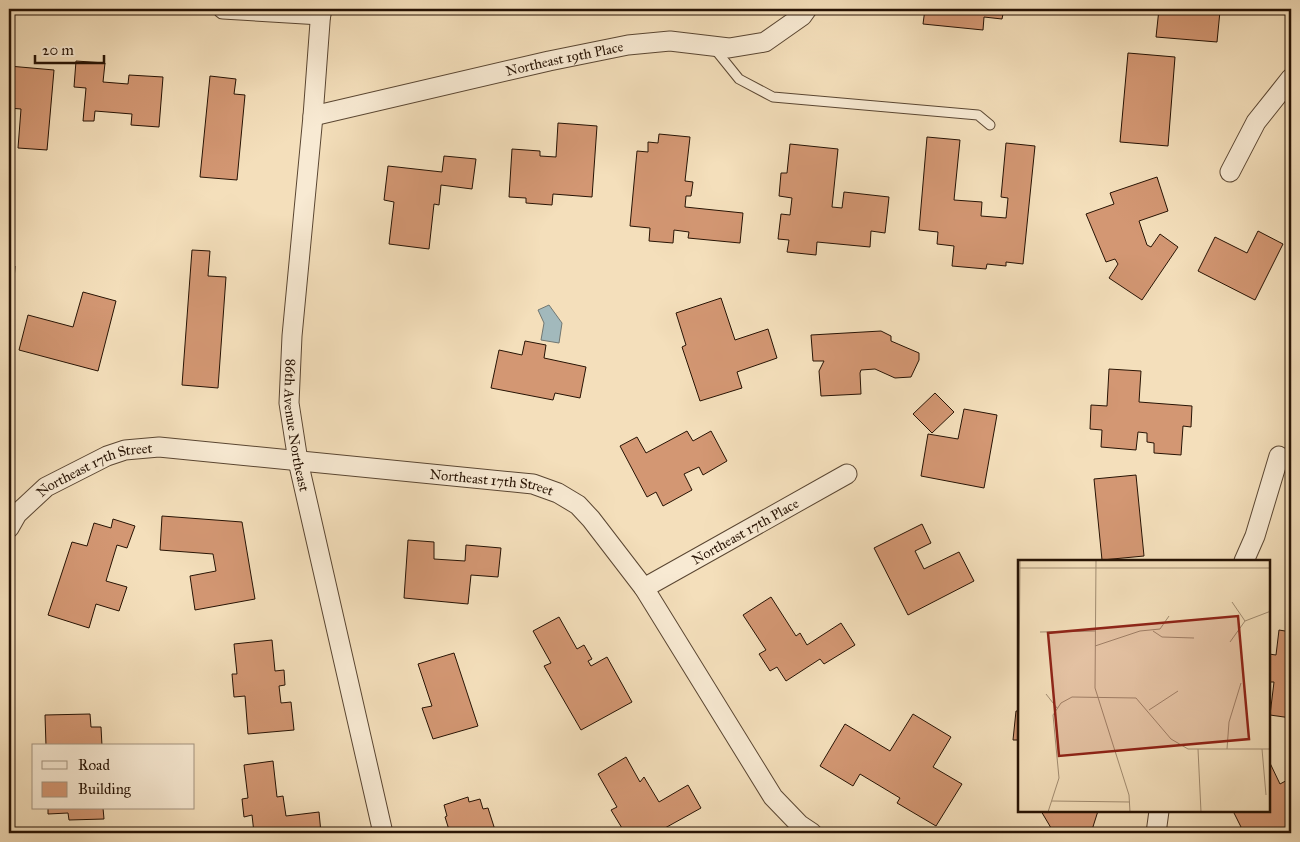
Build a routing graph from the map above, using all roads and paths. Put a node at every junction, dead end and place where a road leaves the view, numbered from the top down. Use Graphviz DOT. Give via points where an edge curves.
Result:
graph roads {
  1 [pos="223,9"];
  2 [pos="807,9"];
  3 [pos="321,12"];
  4 [pos="712,46"];
  5 [pos="1291,78"];
  6 [pos="313,116"];
  7 [pos="990,125"];
  8 [pos="1230,172"];
  9 [pos="1279,456"];
  10 [pos="298,461"];
  11 [pos="847,474"];
  12 [pos="12,514"];
  13 [pos="1244,560"];
  14 [pos="644,588"];
  15 [pos="1159,812"];
  16 [pos="383,833"];
  17 [pos="812,833"];
  18 [pos="1156,833"];
  1 -- 3 [label="street"];
  2 -- 4 [label="street, Northeast 19th Place" via="765,42 728,48"];
  3 -- 6 [label="street, 86th Avenue Northeast"];
  4 -- 6 [label="street, Northeast 19th Place" via="670,42 628,45"];
  4 -- 7 [label="lane" via="739,79 773,97 978,115"];
  5 -- 8 [label="street" via="1256,122"];
  6 -- 10 [label="street, 86th Avenue Northeast" via="292,336 289,403"];
  9 -- 13 [label="street"];
  10 -- 12 [label="street, Northeast 17th Street" via="159,447 125,450 46,488"];
  10 -- 14 [label="street, Northeast 17th Street" via="533,484 558,493 578,505 591,519"];
  10 -- 16 [label="street, 86th Avenue Northeast"];
  11 -- 14 [label="street, Northeast 17th Place"];
  14 -- 17 [label="street, Northeast 17th Street" via="772,797"];
  15 -- 18 [label="street"];
}
